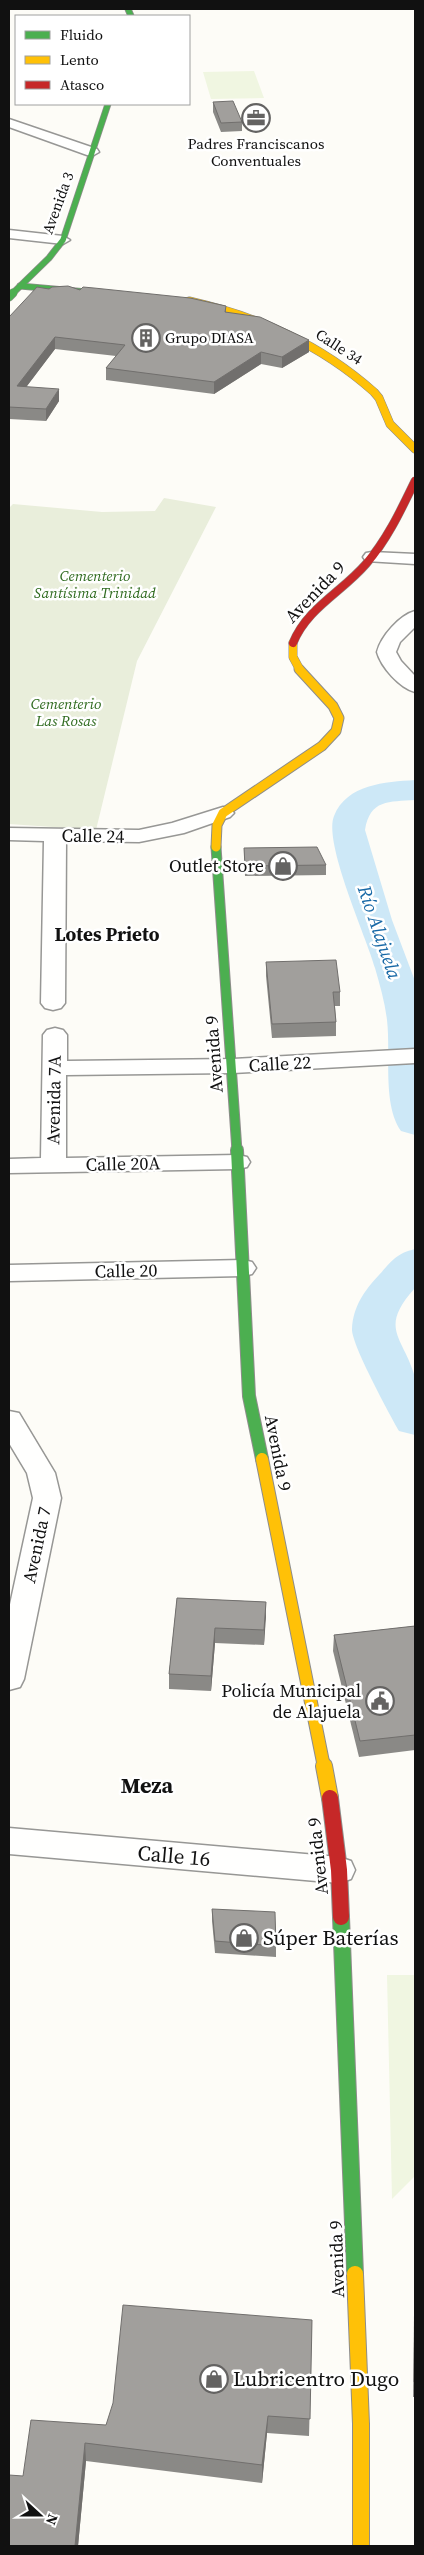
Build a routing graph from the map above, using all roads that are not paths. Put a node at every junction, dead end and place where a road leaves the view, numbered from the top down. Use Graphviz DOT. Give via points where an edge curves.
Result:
graph roads {
  1 [pos="108,105"];
  2 [pos="9,123"];
  3 [pos="9,130"];
  4 [pos="30,131"];
  5 [pos="92,152"];
  6 [pos="9,234"];
  7 [pos="63,240"];
  8 [pos="20,286"];
  9 [pos="100,293"];
  10 [pos="9,297"];
  11 [pos="179,300"];
  12 [pos="415,450"];
  13 [pos="415,481"];
  14 [pos="415,547"];
  15 [pos="377,550"];
  16 [pos="415,559"];
  17 [pos="415,617"];
  18 [pos="415,686"];
  19 [pos="223,813"];
  20 [pos="177,829"];
  21 [pos="9,834"];
  22 [pos="55,835"];
  23 [pos="216,842"];
  24 [pos="53,1003"];
  25 [pos="56,1035"];
  26 [pos="415,1056"];
  27 [pos="233,1066"];
  28 [pos="55,1068"];
  29 [pos="238,1162"];
  30 [pos="53,1165"];
  31 [pos="9,1166"];
  32 [pos="243,1268"];
  33 [pos="9,1273"];
  34 [pos="9,1420"];
  35 [pos="9,1679"];
  36 [pos="9,1842"];
  37 [pos="339,1870"];
  38 [pos="361,2546"];
  1 -- 5 [label="street, Avenida 3"];
  2 -- 4 [label="street"];
  3 -- 4 [label="street"];
  4 -- 5 [label="street"];
  5 -- 7 [label="street, Avenida 3"];
  6 -- 7 [label="street"];
  7 -- 8 [label="street, Avenida 3"];
  8 -- 9 [label="street"];
  8 -- 10 [label="street, Avenida 3"];
  11 -- 12 [label="street, Calle 34" via="232,311 277,327 335,360 380,398 390,424"];
  13 -- 15 [label="street, Avenida 9" via="391,531"];
  14 -- 15 [label="street"];
  15 -- 16 [label="street"];
  15 -- 19 [label="street, Avenida 9" via="300,630 290,651 299,670 336,708 336,729 314,751"];
  17 -- 18 [label="street" via="387,644 385,654 389,662"];
  19 -- 20 [label="street, Calle 24"];
  19 -- 23 [label="street, Avenida 9" via="217,825"];
  20 -- 22 [label="street, Calle 24" via="127,836"];
  20 -- 23 [label="street, Calle 24" via="201,830"];
  21 -- 22 [label="street, Calle 24"];
  22 -- 24 [label="street"];
  23 -- 27 [label="street, Avenida 9"];
  25 -- 28 [label="street, Avenida 7A"];
  26 -- 27 [label="street, Calle 22"];
  27 -- 28 [label="street, Calle 22"];
  27 -- 29 [label="street, Avenida 9"];
  28 -- 30 [label="street, Avenida 7A"];
  29 -- 30 [label="street, Calle 20A"];
  29 -- 32 [label="street, Avenida 9"];
  30 -- 31 [label="street, Calle 20A"];
  32 -- 33 [label="street, Calle 20"];
  32 -- 37 [label="street, Avenida 9" via="249,1396 329,1793"];
  34 -- 35 [label="street, Avenida 7" via="41,1473 47,1498"];
  36 -- 37 [label="street, Calle 16"];
  37 -- 38 [label="street, Avenida 9" via="361,2424"];
}
